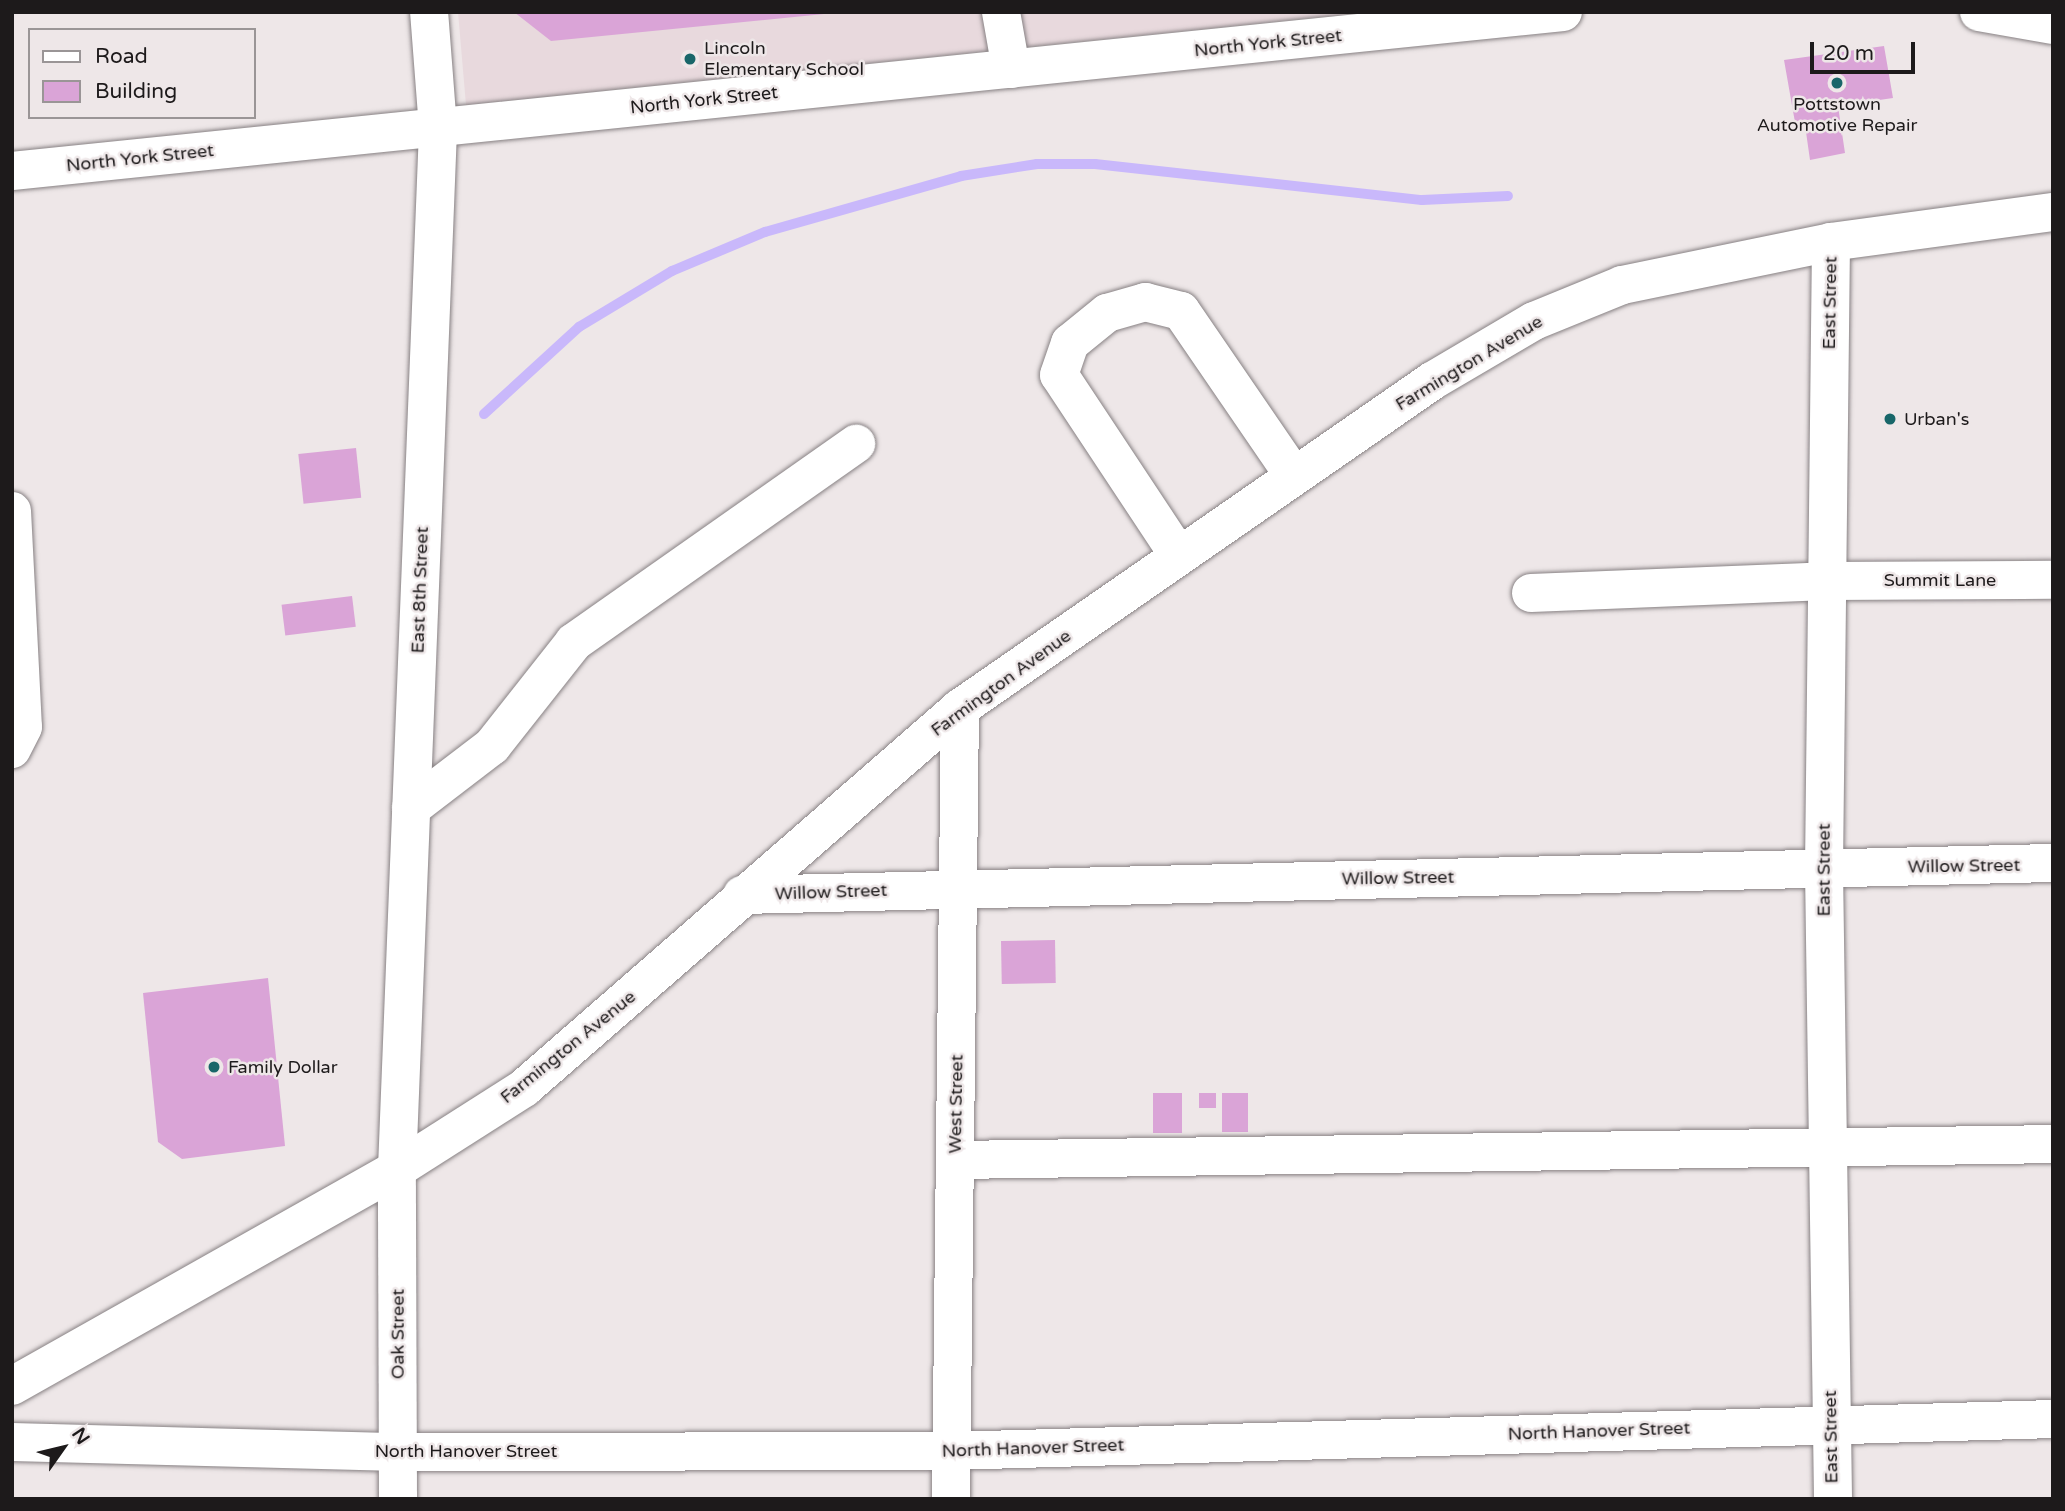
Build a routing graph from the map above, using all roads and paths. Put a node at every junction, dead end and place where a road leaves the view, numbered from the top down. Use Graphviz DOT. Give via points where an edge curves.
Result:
graph roads {
  1 [pos="429,12"];
  2 [pos="1001,12"];
  3 [pos="1563,12"];
  4 [pos="1979,12"];
  5 [pos="2053,25"];
  6 [pos="1011,69"];
  7 [pos="438,128"];
  8 [pos="12,172"];
  9 [pos="2053,212"];
  10 [pos="1830,242"];
  11 [pos="856,444"];
  12 [pos="1294,476"];
  13 [pos="12,511"];
  14 [pos="1180,556"];
  15 [pos="2053,580"];
  16 [pos="1827,581"];
  17 [pos="1531,593"];
  18 [pos="960,708"];
  19 [pos="12,749"];
  20 [pos="411,808"];
  21 [pos="2053,863"];
  22 [pos="1824,869"];
  23 [pos="960,887"];
  24 [pos="742,895"];
  25 [pos="2053,1144"];
  26 [pos="1827,1151"];
  27 [pos="955,1160"];
  28 [pos="397,1169"];
  29 [pos="12,1386"];
  30 [pos="2053,1419"];
  31 [pos="1831,1424"];
  32 [pos="12,1442"];
  33 [pos="950,1451"];
  34 [pos="399,1452"];
  35 [pos="398,1499"];
  36 [pos="951,1499"];
  37 [pos="1833,1499"];
  1 -- 7 [label="street, East 8th Street"];
  2 -- 6 [label="street"];
  3 -- 6 [label="street, North York Street"];
  4 -- 5 [label="street"];
  6 -- 7 [label="street, North York Street"];
  7 -- 8 [label="street, North York Street"];
  7 -- 20 [label="street, East 8th Street"];
  9 -- 10 [label="street, Farmington Avenue"];
  10 -- 12 [label="street, Farmington Avenue" via="1622,285 1534,321 1432,381"];
  10 -- 16 [label="street, East Street"];
  11 -- 20 [label="street" via="583,634 492,746"];
  12 -- 14 [label="street, Farmington Avenue"];
  12 -- 14 [label="street" via="1181,311 1145,302 1107,313 1070,344 1059,375"];
  13 -- 19 [label="street" via="23,727"];
  14 -- 18 [label="street, Farmington Avenue"];
  15 -- 16 [label="street, Summit Lane"];
  16 -- 17 [label="street, Summit Lane"];
  16 -- 22 [label="street, East Street"];
  18 -- 23 [label="street, West Street"];
  18 -- 24 [label="street, Farmington Avenue"];
  20 -- 28 [label="street, East 8th Street"];
  21 -- 22 [label="street, Willow Street"];
  22 -- 23 [label="street, Willow Street"];
  22 -- 26 [label="street, East Street"];
  23 -- 24 [label="street, Willow Street"];
  23 -- 27 [label="street, West Street"];
  24 -- 28 [label="street, Farmington Avenue" via="524,1088"];
  25 -- 26 [label="street"];
  26 -- 27 [label="street"];
  26 -- 31 [label="street, East Street"];
  27 -- 33 [label="street, West Street"];
  28 -- 29 [label="street, Farmington Avenue"];
  28 -- 34 [label="street, Oak Street"];
  30 -- 31 [label="street, North Hanover Street"];
  31 -- 33 [label="street, North Hanover Street"];
  31 -- 37 [label="street, East Street"];
  32 -- 34 [label="street, North Hanover Street"];
  33 -- 34 [label="street, North Hanover Street"];
  33 -- 36 [label="street, West Street"];
  34 -- 35 [label="street, Oak Street"];
}
